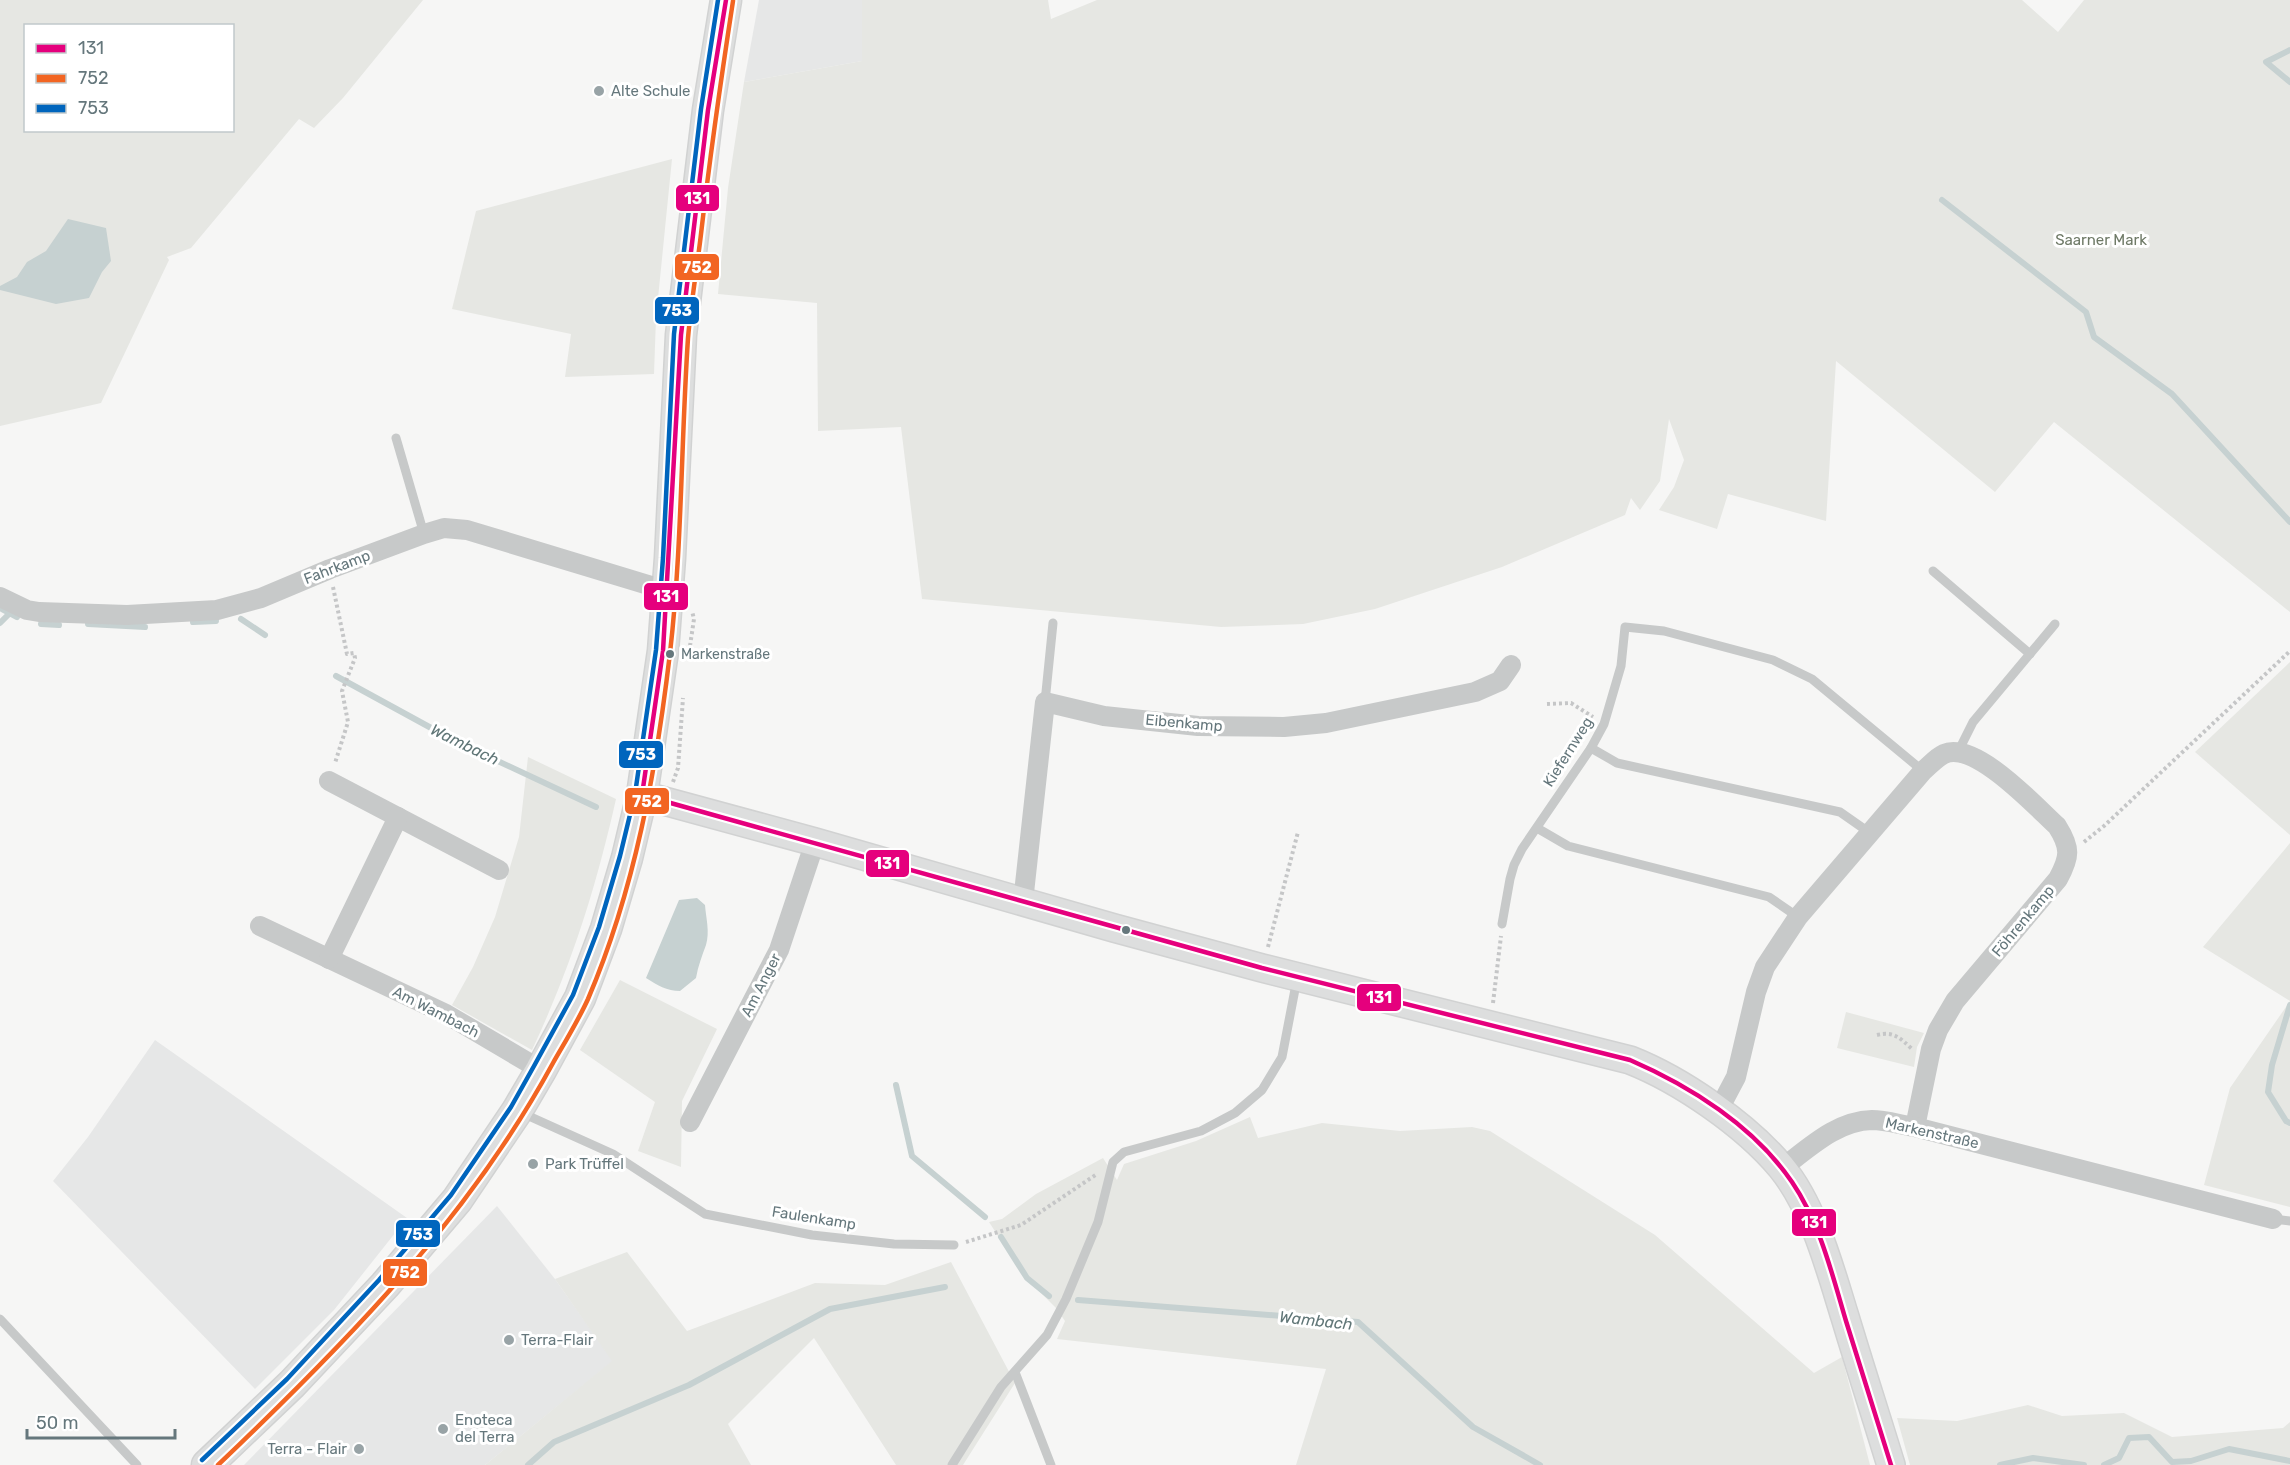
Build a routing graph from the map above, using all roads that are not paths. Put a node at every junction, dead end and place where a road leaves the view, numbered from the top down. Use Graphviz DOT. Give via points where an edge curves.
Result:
graph roads {
  1 [pos="726,0"];
  2 [pos="396,438"];
  3 [pos="424,534"];
  4 [pos="1933,571"];
  5 [pos="668,591"];
  6 [pos="0,597"];
  7 [pos="1053,623"];
  8 [pos="2055,624"];
  9 [pos="2030,654"];
  10 [pos="1511,665"];
  11 [pos="1045,702"];
  12 [pos="1591,748"];
  13 [pos="1958,752"];
  14 [pos="1923,771"];
  15 [pos="329,781"];
  16 [pos="642,795"];
  17 [pos="398,817"];
  18 [pos="1537,828"];
  19 [pos="1870,833"];
  20 [pos="815,842"];
  21 [pos="499,870"];
  22 [pos="1023,902"];
  23 [pos="1798,917"];
  24 [pos="1502,924"];
  25 [pos="260,926"];
  26 [pos="329,959"];
  27 [pos="1297,977"];
  28 [pos="541,1070"];
  29 [pos="517,1111"];
  30 [pos="1718,1111"];
  31 [pos="690,1122"];
  32 [pos="1915,1127"];
  33 [pos="1782,1168"];
  34 [pos="2282,1220"];
  35 [pos="954,1245"];
  36 [pos="0,1319"];
  37 [pos="1015,1372"];
  38 [pos="137,1465"];
  39 [pos="207,1465"];
  40 [pos="952,1465"];
  41 [pos="1051,1465"];
  42 [pos="1891,1465"];
  1 -- 5 [label="main road" via="708,110 681,335"];
  2 -- 3 [label="lane"];
  3 -- 5 [label="street, Fahrkamp" via="444,528 467,531"];
  3 -- 6 [label="street, Fahrkamp" via="261,598 218,610 127,615 39,612"];
  4 -- 9 [label="lane"];
  5 -- 16 [label="main road"];
  7 -- 11 [label="lane"];
  8 -- 9 [label="lane"];
  9 -- 13 [label="lane" via="1973,722"];
  10 -- 11 [label="street, Eibenkamp" via="1500,681 1475,692 1326,723 1284,727 1175,724 1104,716"];
  11 -- 22 [label="street"];
  12 -- 14 [label="lane, Kiefernweg" via="1604,724 1621,666 1625,627 1664,631 1773,660 1812,679"];
  12 -- 18 [label="lane, Kiefernweg"];
  12 -- 19 [label="lane" via="1617,763 1840,812"];
  13 -- 14 [label="street" via="1945,754"];
  13 -- 32 [label="street, Föhrenkamp" via="1983,761 2057,826 2069,853 2058,879 1955,1001 1938,1030"];
  14 -- 19 [label="street"];
  15 -- 17 [label="street"];
  16 -- 20 [label="street"];
  16 -- 28 [label="main road" via="606,929 579,998"];
  17 -- 21 [label="street"];
  17 -- 26 [label="street"];
  18 -- 23 [label="lane" via="1568,846 1769,897"];
  18 -- 24 [label="lane, Kiefernweg" via="1514,865"];
  19 -- 23 [label="street"];
  20 -- 22 [label="street"];
  20 -- 31 [label="street, Am Anger" via="779,950"];
  22 -- 27 [label="street"];
  23 -- 30 [label="street" via="1765,968 1736,1077"];
  25 -- 26 [label="street, Am Wambach"];
  26 -- 28 [label="street, Am Wambach" via="446,1014"];
  27 -- 30 [label="street" via="1630,1060 1673,1080"];
  27 -- 37 [label="lane" via="1282,1057 1262,1090 1235,1113 1201,1131 1124,1152 1113,1162 1098,1222 1066,1299 1047,1335"];
  28 -- 29 [label="main road"];
  29 -- 35 [label="lane, Faulenkamp" via="613,1154 705,1214 812,1236"];
  29 -- 39 [label="main road" via="457,1200 385,1285 292,1384"];
  30 -- 33 [label="street"];
  32 -- 33 [label="street, Markenstraße" via="1874,1120 1851,1122 1828,1133"];
  32 -- 34 [label="street, Markenstraße"];
  33 -- 42 [label="street" via="1804,1205 1827,1259"];
  36 -- 38 [label="lane"];
  37 -- 40 [label="lane" via="1001,1387"];
  37 -- 41 [label="lane"];
}
